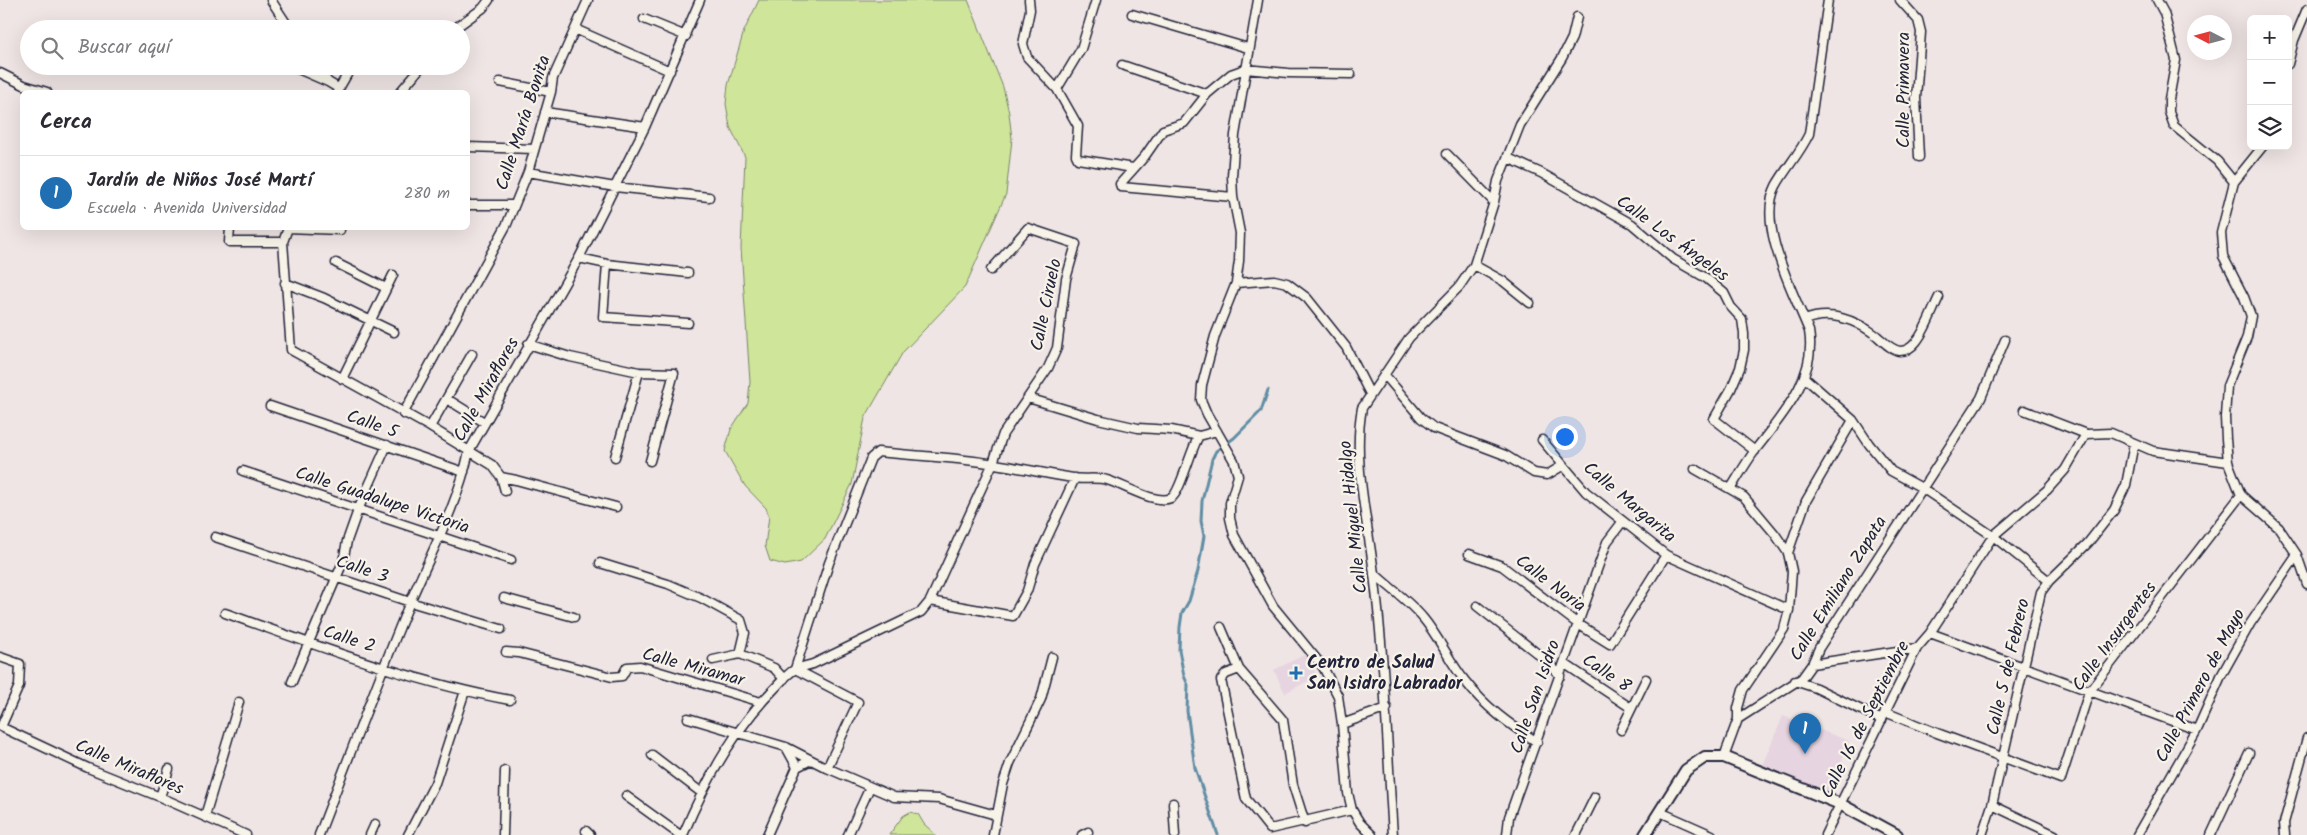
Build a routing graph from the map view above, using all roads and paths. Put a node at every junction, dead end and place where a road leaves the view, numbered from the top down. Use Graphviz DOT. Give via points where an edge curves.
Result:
graph roads {
  1 [pos="271,0"];
  2 [pos="490,0"];
  3 [pos="587,0"];
  4 [pos="700,0"];
  5 [pos="1029,0"];
  6 [pos="1096,0"];
  7 [pos="1258,0"];
  8 [pos="1828,0"];
  9 [pos="1900,0"];
  10 [pos="2156,0"];
  11 [pos="2307,9"];
  12 [pos="1132,14"];
  13 [pos="1577,17"];
  14 [pos="644,19"];
  15 [pos="284,20"];
  16 [pos="466,20"];
  17 [pos="575,29"];
  18 [pos="686,36"];
  19 [pos="1248,48"];
  20 [pos="2289,60"];
  21 [pos="1122,66"];
  22 [pos="1245,69"];
  23 [pos="670,72"];
  24 [pos="0,73"];
  25 [pos="1351,74"];
  26 [pos="311,75"];
  27 [pos="323,75"];
  28 [pos="346,75"];
  29 [pos="414,75"];
  30 [pos="328,82"];
  31 [pos="500,82"];
  32 [pos="1057,89"];
  33 [pos="40,90"];
  34 [pos="337,90"];
  35 [pos="402,90"];
  36 [pos="551,92"];
  37 [pos="1207,94"];
  38 [pos="545,112"];
  39 [pos="645,127"];
  40 [pos="470,147"];
  41 [pos="534,149"];
  42 [pos="2261,150"];
  43 [pos="1447,154"];
  44 [pos="1920,157"];
  45 [pos="1508,158"];
  46 [pos="1133,168"];
  47 [pos="528,172"];
  48 [pos="2234,182"];
  49 [pos="615,187"];
  50 [pos="709,197"];
  51 [pos="1234,197"];
  52 [pos="1494,202"];
  53 [pos="470,205"];
  54 [pos="514,205"];
  55 [pos="230,230"];
  56 [pos="286,230"];
  57 [pos="283,242"];
  58 [pos="579,258"];
  59 [pos="336,263"];
  60 [pos="607,264"];
  61 [pos="1474,265"];
  62 [pos="991,270"];
  63 [pos="688,274"];
  64 [pos="393,275"];
  65 [pos="1236,283"];
  66 [pos="285,284"];
  67 [pos="386,288"];
  68 [pos="1939,297"];
  69 [pos="1530,303"];
  70 [pos="370,320"];
  71 [pos="1805,320"];
  72 [pos="688,323"];
  73 [pos="394,332"];
  74 [pos="2005,340"];
  75 [pos="528,344"];
  76 [pos="472,354"];
  77 [pos="639,372"];
  78 [pos="1384,374"];
  79 [pos="1805,378"];
  80 [pos="342,379"];
  81 [pos="1370,394"];
  82 [pos="1028,398"];
  83 [pos="447,399"];
  84 [pos="270,406"];
  85 [pos="2024,410"];
  86 [pos="404,414"];
  87 [pos="1853,420"];
  88 [pos="484,422"];
  89 [pos="430,427"];
  90 [pos="1217,430"];
  91 [pos="2086,434"];
  92 [pos="1198,436"];
  93 [pos="1542,440"];
  94 [pos="2134,443"];
  95 [pos="387,445"];
  96 [pos="469,451"];
  97 [pos="1755,451"];
  98 [pos="614,457"];
  99 [pos="650,461"];
  100 [pos="2228,462"];
  101 [pos="993,463"];
  102 [pos="1562,466"];
  103 [pos="1695,469"];
  104 [pos="243,471"];
  105 [pos="464,472"];
  106 [pos="501,477"];
  107 [pos="1075,478"];
  108 [pos="1731,488"];
  109 [pos="1922,488"];
  110 [pos="505,491"];
  111 [pos="2241,495"];
  112 [pos="616,507"];
  113 [pos="358,510"];
  114 [pos="1623,521"];
  115 [pos="440,536"];
  116 [pos="1993,536"];
  117 [pos="215,537"];
  118 [pos="1788,553"];
  119 [pos="1469,554"];
  120 [pos="1666,555"];
  121 [pos="2297,555"];
  122 [pos="511,560"];
  123 [pos="600,563"];
  124 [pos="1374,574"];
  125 [pos="336,578"];
  126 [pos="2049,580"];
  127 [pos="2307,584"];
  128 [pos="504,598"];
  129 [pos="930,601"];
  130 [pos="410,602"];
  131 [pos="1477,606"];
  132 [pos="1789,610"];
  133 [pos="225,613"];
  134 [pos="574,617"];
  135 [pos="1578,624"];
  136 [pos="1221,628"];
  137 [pos="501,629"];
  138 [pos="1930,633"];
  139 [pos="307,642"];
  140 [pos="1917,648"];
  141 [pos="506,652"];
  142 [pos="740,654"];
  143 [pos="0,657"];
  144 [pos="1052,657"];
  145 [pos="713,660"];
  146 [pos="1565,664"];
  147 [pos="1812,664"];
  148 [pos="385,667"];
  149 [pos="795,669"];
  150 [pos="1240,669"];
  151 [pos="2024,669"];
  152 [pos="1560,676"];
  153 [pos="784,679"];
  154 [pos="1646,679"];
  155 [pos="1795,681"];
  156 [pos="292,682"];
  157 [pos="465,691"];
  158 [pos="2089,692"];
  159 [pos="510,700"];
  160 [pos="239,702"];
  161 [pos="761,702"];
  162 [pos="1387,708"];
  163 [pos="1631,708"];
  164 [pos="1886,712"];
  165 [pos="688,718"];
  166 [pos="1738,719"];
  167 [pos="1882,720"];
  168 [pos="1342,724"];
  169 [pos="1,727"];
  170 [pos="1621,730"];
  171 [pos="2197,730"];
  172 [pos="739,733"];
  173 [pos="2307,738"];
  174 [pos="1537,742"];
  175 [pos="786,747"];
  176 [pos="2249,753"];
  177 [pos="652,754"];
  178 [pos="1724,757"];
  179 [pos="2003,758"];
  180 [pos="811,760"];
  181 [pos="797,767"];
  182 [pos="827,768"];
  183 [pos="169,769"];
  184 [pos="505,771"];
  185 [pos="870,787"];
  186 [pos="702,793"];
  187 [pos="626,796"];
  188 [pos="160,797"];
  189 [pos="1595,797"];
  190 [pos="1173,803"];
  191 [pos="1840,804"];
  192 [pos="1992,805"];
  193 [pos="1352,810"];
  194 [pos="1660,812"];
  195 [pos="996,815"];
  196 [pos="205,816"];
  197 [pos="1305,823"];
  198 [pos="376,824"];
  199 [pos="246,835"];
  200 [pos="319,835"];
  201 [pos="370,835"];
  202 [pos="408,835"];
  203 [pos="502,835"];
  204 [pos="681,835"];
  205 [pos="767,835"];
  206 [pos="848,835"];
  207 [pos="993,835"];
  208 [pos="1175,835"];
  209 [pos="1372,835"];
  210 [pos="1393,835"];
  211 [pos="1507,835"];
  212 [pos="1576,835"];
  213 [pos="1645,835"];
  214 [pos="1712,835"];
  215 [pos="1826,835"];
  216 [pos="1897,835"];
  217 [pos="1982,835"];
  218 [pos="2054,835"];
  219 [pos="2137,835"];
  220 [pos="2211,835"];
  221 [pos="2285,835"];
  1 -- 15 [label="street"];
  2 -- 16 [label="street"];
  3 -- 17 [label="street, Calle María Bonita"];
  4 -- 18 [label="street, Calle Miraflores"];
  5 -- 32 [label="street" via="1023,44 1025,51"];
  6 -- 32 [label="street" via="1081,49"];
  7 -- 19 [label="street"];
  8 -- 71 [label="street" via="1809,134 1776,186 1769,214 1775,245"];
  9 -- 44 [label="street, Calle Primavera" via="1918,20 1922,32 1916,98"];
  10 -- 48 [label="street" via="2164,13 2176,60 2169,112 2174,126 2217,161"];
  11 -- 20 [label="street"];
  12 -- 19 [label="street"];
  13 -- 45 [label="street, Calle Miguel Hidalgo" via="1572,38 1520,125"];
  14 -- 18 [label="street"];
  17 -- 23 [label="street"];
  17 -- 36 [label="street, Calle María Bonita" via="553,78"];
  18 -- 23 [label="street, Calle Miraflores"];
  19 -- 22 [label="street"];
  21 -- 37 [label="street"];
  22 -- 25 [label="street"];
  22 -- 37 [label="street" via="1231,74"];
  22 -- 51 [label="street" via="1235,135"];
  23 -- 39 [label="street, Calle Miraflores"];
  24 -- 33 [label="street"];
  26 -- 30 [label="street"];
  27 -- 30 [label="street"];
  28 -- 34 [label="street"];
  29 -- 35 [label="street"];
  30 -- 34 [label="street"];
  31 -- 36 [label="street"];
  32 -- 46 [label="street" via="1078,126 1078,159"];
  36 -- 38 [label="street, Calle María Bonita"];
  37 -- 46 [label="street" via="1184,123 1163,130"];
  38 -- 39 [label="street"];
  38 -- 41 [label="street, Calle María Bonita"];
  39 -- 49 [label="street, Calle Miraflores"];
  40 -- 41 [label="street"];
  41 -- 47 [label="street, Calle María Bonita"];
  42 -- 48 [label="street"];
  43 -- 52 [label="street"];
  45 -- 52 [label="street, Calle Miguel Hidalgo" via="1498,181"];
  45 -- 97 [label="street, Calle Los Ángeles" via="1632,224 1673,259 1724,293 1742,319 1744,350 1731,389 1714,419"];
  46 -- 51 [label="street" via="1121,187"];
  47 -- 49 [label="street"];
  47 -- 54 [label="street, Calle María Bonita"];
  48 -- 100 [label="street" via="2221,233 2223,256 2251,316 2247,337 2227,386 2224,417"];
  49 -- 50 [label="street"];
  49 -- 58 [label="street, Calle Miraflores"];
  51 -- 65 [label="street" via="1240,233"];
  52 -- 61 [label="street, Calle Miguel Hidalgo"];
  53 -- 54 [label="street"];
  54 -- 86 [label="street, Calle María Bonita" via="508,224"];
  55 -- 57 [label="street" via="230,242"];
  56 -- 57 [label="street"];
  57 -- 66 [label="street"];
  58 -- 60 [label="street"];
  58 -- 75 [label="street, Calle Miraflores"];
  59 -- 67 [label="street"];
  60 -- 63 [label="street"];
  60 -- 72 [label="street" via="603,317"];
  61 -- 69 [label="street" via="1503,281"];
  61 -- 78 [label="street, Calle Miguel Hidalgo" via="1459,287 1409,338"];
  62 -- 82 [label="street, Calle Ciruelo" via="1028,228 1076,244 1066,279 1057,348"];
  64 -- 67 [label="street"];
  65 -- 81 [label="street" via="1274,280 1287,283 1307,298 1346,347"];
  65 -- 90 [label="street" via="1215,336 1202,385 1201,400"];
  66 -- 70 [label="street"];
  66 -- 80 [label="street" via="291,350"];
  67 -- 70 [label="street"];
  68 -- 71 [label="street" via="1917,342 1901,351 1840,317 1826,315"];
  70 -- 73 [label="street"];
  70 -- 80 [label="street"];
  71 -- 79 [label="street" via="1812,345"];
  74 -- 109 [label="street, Calle Emiliano Zapata" via="1981,398"];
  75 -- 77 [label="street"];
  75 -- 88 [label="street, Calle Miraflores"];
  76 -- 83 [label="street"];
  77 -- 98 [label="street"];
  77 -- 99 [label="street" via="674,373"];
  78 -- 81 [label="street, Calle Miguel Hidalgo"];
  78 -- 102 [label="street" via="1421,418 1434,428 1505,455 1534,473 1546,475"];
  79 -- 87 [label="street"];
  79 -- 97 [label="street" via="1778,423"];
  80 -- 86 [label="street"];
  81 -- 124 [label="street, Calle Miguel Hidalgo" via="1360,418 1360,472"];
  82 -- 92 [label="street" via="1098,420"];
  82 -- 101 [label="street, Calle Ciruelo" via="1003,434"];
  83 -- 88 [label="street"];
  83 -- 89 [label="street"];
  84 -- 95 [label="street, Calle 5"];
  85 -- 91 [label="street"];
  86 -- 89 [label="street"];
  87 -- 109 [label="street" via="1891,471"];
  87 -- 118 [label="street" via="1806,501"];
  88 -- 96 [label="street, Calle Miraflores"];
  89 -- 96 [label="street"];
  90 -- 92 [label="street"];
  90 -- 168 [label="street" via="1234,461 1238,476 1230,503 1234,535 1274,606 1323,667 1338,696"];
  91 -- 94 [label="street" via="2110,433"];
  91 -- 116 [label="street, Calle 16 de Septiembre" via="2065,470 2047,490"];
  92 -- 107 [label="street" via="1180,487 1170,499 1156,500 1105,480"];
  93 -- 102 [label="street, Calle Margarita"];
  94 -- 100 [label="street" via="2153,451"];
  94 -- 126 [label="street, Calle 5 de Febrero" via="2126,485 2114,510 2088,543"];
  95 -- 105 [label="street, Calle 5"];
  95 -- 113 [label="street"];
  96 -- 105 [label="street, Calle Miraflores"];
  96 -- 106 [label="street" via="492,465"];
  97 -- 108 [label="street"];
  100 -- 111 [label="street"];
  101 -- 107 [label="street"];
  101 -- 129 [label="street, Calle Ciruelo"];
  101 -- 149 [label="street" via="878,452 872,458 829,563"];
  102 -- 114 [label="street, Calle Margarita" via="1586,492"];
  103 -- 108 [label="street"];
  104 -- 113 [label="street, Calle Guadalupe Victoria"];
  105 -- 115 [label="street, Calle Miraflores"];
  106 -- 110 [label="street"];
  106 -- 112 [label="street"];
  107 -- 129 [label="street" via="1027,591 1013,616"];
  108 -- 118 [label="street" via="1744,497"];
  109 -- 116 [label="street"];
  109 -- 147 [label="street, Calle Emiliano Zapata" via="1819,648"];
  111 -- 121 [label="street" via="2279,528"];
  111 -- 158 [label="street, Calle Insurgentes"];
  113 -- 115 [label="street, Calle Guadalupe Victoria"];
  113 -- 125 [label="street"];
  114 -- 120 [label="street, Calle Margarita"];
  114 -- 135 [label="street, Calle San Isidro" via="1607,542"];
  115 -- 122 [label="street, Calle Guadalupe Victoria"];
  115 -- 130 [label="street, Calle Miraflores"];
  116 -- 126 [label="street"];
  116 -- 138 [label="street, Calle 16 de Septiembre"];
  117 -- 125 [label="street, Calle 3"];
  118 -- 132 [label="street" via="1792,571"];
  119 -- 135 [label="street, Calle Noria" via="1502,566"];
  120 -- 132 [label="street, Calle Margarita"];
  120 -- 135 [label="street, Calle Noria" via="1610,644"];
  121 -- 127 [label="street"];
  121 -- 171 [label="street, Calle Primero de Mayo" via="2250,624 2221,676"];
  123 -- 142 [label="street" via="668,584 741,620 745,633"];
  124 -- 162 [label="street, Calle Miguel Hidalgo"];
  124 -- 174 [label="street" via="1423,618 1465,681 1486,705"];
  125 -- 130 [label="street, Calle 3"];
  125 -- 139 [label="street"];
  126 -- 151 [label="street, Calle 5 de Febrero" via="2041,592"];
  128 -- 134 [label="street"];
  129 -- 149 [label="street" via="921,612 874,636"];
  130 -- 137 [label="street, Calle 3"];
  130 -- 148 [label="street, Calle Miraflores"];
  131 -- 152 [label="street, Calle 8" via="1548,662"];
  132 -- 166 [label="street" via="1780,638 1743,690"];
  133 -- 139 [label="street, Calle 2"];
  135 -- 146 [label="street, Calle San Isidro"];
  136 -- 150 [label="street"];
  138 -- 140 [label="street, Calle 16 de Septiembre"];
  138 -- 151 [label="street"];
  139 -- 148 [label="street, Calle 2"];
  139 -- 156 [label="street"];
  140 -- 147 [label="street"];
  140 -- 164 [label="street, Calle 16 de Septiembre"];
  141 -- 161 [label="street, Calle Miramar" via="612,678 622,676 627,667 640,666"];
  142 -- 145 [label="street"];
  142 -- 153 [label="street" via="774,668"];
  143 -- 169 [label="street" via="20,664 19,686"];
  144 -- 195 [label="street" via="1041,700 1010,763"];
  146 -- 152 [label="street, Calle San Isidro"];
  146 -- 163 [label="street, Calle 8"];
  147 -- 155 [label="street, Calle Emiliano Zapata" via="1802,678"];
  148 -- 157 [label="street, Calle 2"];
  148 -- 200 [label="street, Calle Miraflores"];
  149 -- 153 [label="street"];
  149 -- 182 [label="street" via="858,702"];
  150 -- 197 [label="street" via="1283,720 1294,785"];
  150 -- 197 [label="street" via="1226,674 1221,680 1246,799 1270,829"];
  151 -- 158 [label="street"];
  151 -- 179 [label="street, Calle 5 de Febrero"];
  152 -- 174 [label="street, Calle San Isidro"];
  153 -- 161 [label="street"];
  154 -- 163 [label="street"];
  155 -- 166 [label="street, Calle Emiliano Zapata"];
  155 -- 167 [label="street"];
  157 -- 159 [label="street, Calle 2"];
  157 -- 202 [label="street" via="435,783"];
  158 -- 171 [label="street"];
  158 -- 179 [label="street, Calle Insurgentes" via="2061,779"];
  160 -- 196 [label="street"];
  161 -- 172 [label="street"];
  162 -- 168 [label="street"];
  162 -- 210 [label="street, Calle Miguel Hidalgo"];
  163 -- 170 [label="street"];
  164 -- 167 [label="street, Calle 16 de Septiembre"];
  164 -- 179 [label="street, Calle Insurgentes"];
  165 -- 172 [label="street"];
  166 -- 178 [label="street"];
  167 -- 191 [label="street, Calle 16 de Septiembre"];
  168 -- 193 [label="street"];
  169 -- 188 [label="street, Calle Miraflores"];
  171 -- 219 [label="street, Calle Primero de Mayo"];
  172 -- 175 [label="street"];
  172 -- 186 [label="street"];
  173 -- 221 [label="street" via="2284,823"];
  174 -- 211 [label="street, Calle San Isidro" via="1509,817"];
  175 -- 180 [label="street"];
  175 -- 181 [label="street"];
  176 -- 220 [label="street"];
  177 -- 186 [label="street"];
  178 -- 191 [label="street"];
  178 -- 194 [label="street" via="1705,757 1686,770"];
  179 -- 192 [label="street, Calle 5 de Febrero"];
  180 -- 181 [label="street"];
  180 -- 182 [label="street"];
  181 -- 205 [label="street"];
  182 -- 185 [label="street"];
  183 -- 188 [label="street"];
  184 -- 203 [label="street"];
  185 -- 195 [label="street" via="894,797 940,799"];
  185 -- 206 [label="street"];
  186 -- 204 [label="street"];
  187 -- 204 [label="street"];
  188 -- 196 [label="street, Calle Miraflores"];
  189 -- 212 [label="street"];
  190 -- 208 [label="street"];
  191 -- 215 [label="street, Calle 16 de Septiembre"];
  191 -- 216 [label="street"];
  192 -- 217 [label="street, Calle 5 de Febrero"];
  192 -- 218 [label="street"];
  193 -- 197 [label="street"];
  193 -- 209 [label="street"];
  194 -- 213 [label="street"];
  194 -- 214 [label="street"];
  195 -- 207 [label="street"];
  196 -- 199 [label="street, Calle Miraflores"];
  198 -- 201 [label="street"];
}
